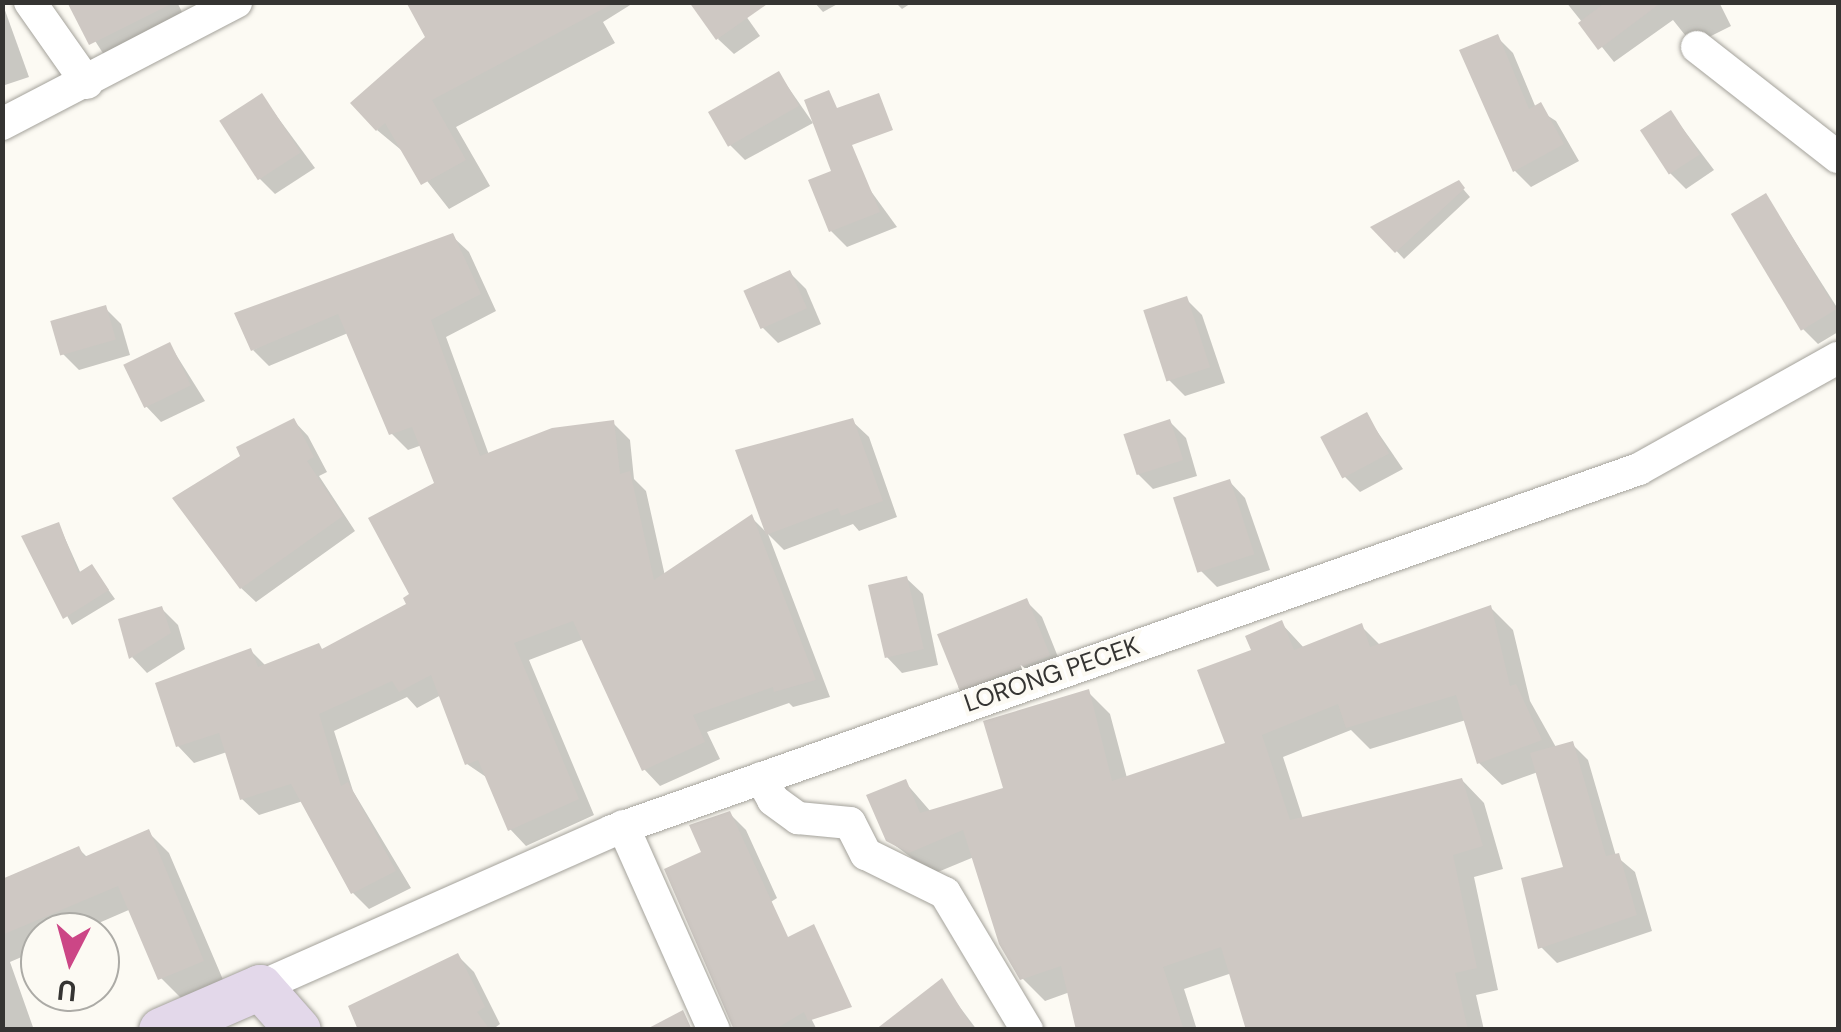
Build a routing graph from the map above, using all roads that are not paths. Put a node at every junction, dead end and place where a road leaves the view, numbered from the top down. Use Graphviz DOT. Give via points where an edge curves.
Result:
graph roads {
  1 [pos="30,2"];
  2 [pos="236,2"];
  3 [pos="1697,47"];
  4 [pos="88,83"];
  5 [pos="2,124"];
  6 [pos="1838,157"];
  7 [pos="1838,358"];
  8 [pos="762,778"];
  9 [pos="623,826"];
  10 [pos="260,987"];
  11 [pos="161,1030"];
  12 [pos="298,1030"];
  13 [pos="714,1030"];
  14 [pos="1027,1030"];
  1 -- 4 [label="street"];
  2 -- 4 [label="street"];
  3 -- 6 [label="street"];
  4 -- 5 [label="street"];
  7 -- 8 [label="street, LORONG PECEK" via="1639,469"];
  8 -- 9 [label="street, LORONG PECEK"];
  8 -- 14 [label="street" via="773,800 798,818 850,823 866,854 945,893"];
  9 -- 10 [label="street, LORONG PECEK"];
  9 -- 13 [label="street"];
  10 -- 11 [label="street"];
  10 -- 12 [label="street"];
}
